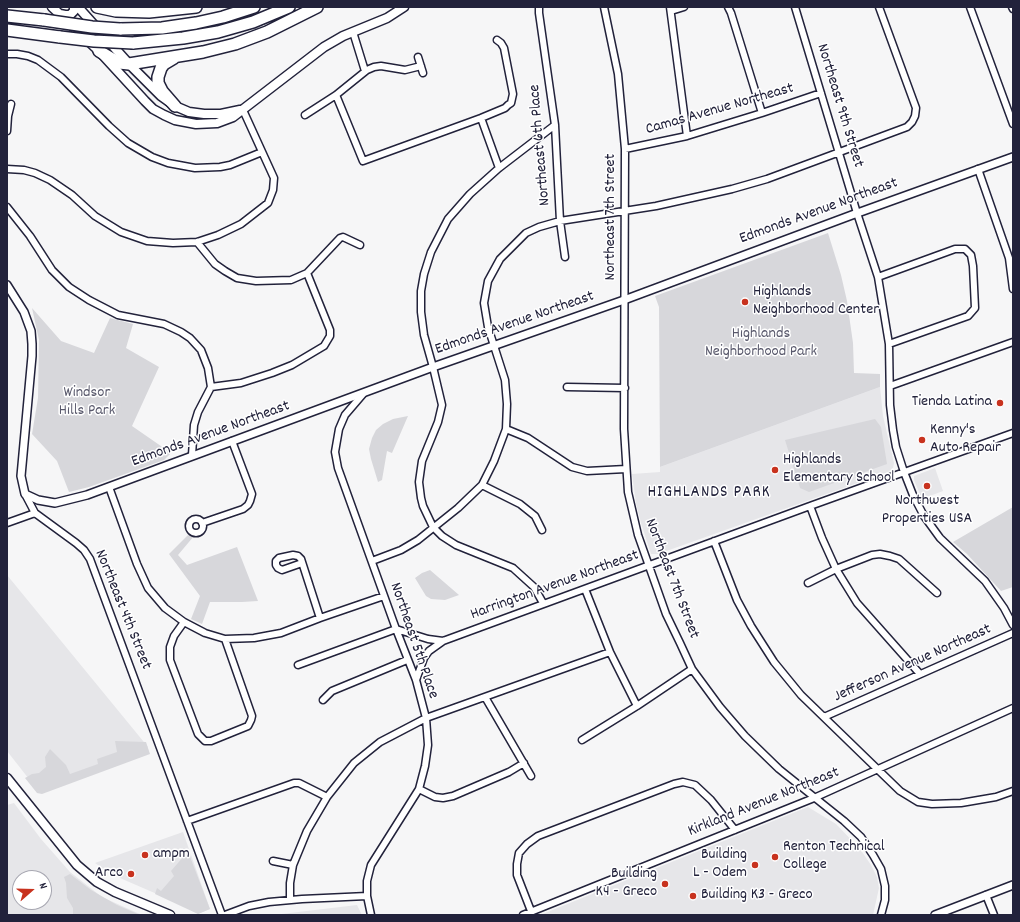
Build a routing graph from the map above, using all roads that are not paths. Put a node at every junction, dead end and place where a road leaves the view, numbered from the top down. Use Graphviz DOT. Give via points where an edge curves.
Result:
graph roads {
  1 [pos="52,7"];
  2 [pos="74,7"];
  3 [pos="78,7"];
  4 [pos="97,7"];
  5 [pos="196,7"];
  6 [pos="254,7"];
  7 [pos="289,7"];
  8 [pos="317,7"];
  9 [pos="404,7"];
  10 [pos="539,7"];
  11 [pos="604,7"];
  12 [pos="684,7"];
  13 [pos="728,7"];
  14 [pos="795,7"];
  15 [pos="879,7"];
  16 [pos="970,7"];
  17 [pos="671,9"];
  18 [pos="60,14"];
  19 [pos="7,16"];
  20 [pos="7,30"];
  21 [pos="353,32"];
  22 [pos="497,40"];
  23 [pos="99,51"];
  24 [pos="7,54"];
  25 [pos="180,56"];
  26 [pos="418,57"];
  27 [pos="129,64"];
  28 [pos="421,66"];
  29 [pos="365,71"];
  30 [pos="423,73"];
  31 [pos="821,93"];
  32 [pos="336,95"];
  33 [pos="11,104"];
  34 [pos="175,106"];
  35 [pos="243,110"];
  36 [pos="762,113"];
  37 [pos="305,115"];
  38 [pos="481,118"];
  39 [pos="1013,124"];
  40 [pos="556,125"];
  41 [pos="7,131"];
  42 [pos="687,136"];
  43 [pos="625,149"];
  44 [pos="839,151"];
  45 [pos="262,152"];
  46 [pos="1013,157"];
  47 [pos="499,168"];
  48 [pos="7,169"];
  49 [pos="978,169"];
  50 [pos="7,207"];
  51 [pos="625,212"];
  52 [pos="857,213"];
  53 [pos="560,221"];
  54 [pos="197,242"];
  55 [pos="360,245"];
  56 [pos="565,257"];
  57 [pos="308,273"];
  58 [pos="878,277"];
  59 [pos="7,285"];
  60 [pos="1013,290"];
  61 [pos="624,300"];
  62 [pos="1013,342"];
  63 [pos="888,344"];
  64 [pos="494,346"];
  65 [pos="433,367"];
  66 [pos="890,386"];
  67 [pos="210,387"];
  68 [pos="567,387"];
  69 [pos="625,388"];
  70 [pos="363,394"];
  71 [pos="506,429"];
  72 [pos="1013,433"];
  73 [pos="232,442"];
  74 [pos="192,455"];
  75 [pos="626,469"];
  76 [pos="904,472"];
  77 [pos="482,485"];
  78 [pos="109,487"];
  79 [pos="26,494"];
  80 [pos="810,506"];
  81 [pos="35,513"];
  82 [pos="7,523"];
  83 [pos="202,523"];
  84 [pos="433,527"];
  85 [pos="542,530"];
  86 [pos="714,541"];
  87 [pos="372,561"];
  88 [pos="302,563"];
  89 [pos="649,565"];
  90 [pos="836,569"];
  91 [pos="808,583"];
  92 [pos="585,588"];
  93 [pos="937,593"];
  94 [pos="384,596"];
  95 [pos="543,603"];
  96 [pos="320,618"];
  97 [pos="184,622"];
  98 [pos="1013,625"];
  99 [pos="396,629"];
  100 [pos="1013,633"];
  101 [pos="225,639"];
  102 [pos="443,641"];
  103 [pos="610,652"];
  104 [pos="407,660"];
  105 [pos="298,665"];
  106 [pos="692,669"];
  107 [pos="920,674"];
  108 [pos="416,680"];
  109 [pos="485,698"];
  110 [pos="323,700"];
  111 [pos="637,706"];
  112 [pos="1013,708"];
  113 [pos="426,718"];
  114 [pos="824,718"];
  115 [pos="582,740"];
  116 [pos="524,763"];
  117 [pos="877,770"];
  118 [pos="531,776"];
  119 [pos="7,778"];
  120 [pos="419,789"];
  121 [pos="1013,791"];
  122 [pos="327,797"];
  123 [pos="814,798"];
  124 [pos="187,821"];
  125 [pos="735,830"];
  126 [pos="273,861"];
  127 [pos="293,864"];
  128 [pos="1013,885"];
  129 [pos="986,895"];
  130 [pos="367,896"];
  131 [pos="290,900"];
  132 [pos="531,912"];
  133 [pos="170,915"];
  134 [pos="222,915"];
  135 [pos="225,915"];
  136 [pos="371,915"];
  137 [pos="522,915"];
  138 [pos="881,915"];
  139 [pos="935,915"];
  140 [pos="994,915"];
  1 -- 18 [label="main road"];
  2 -- 18 [label="main road" via="70,14"];
  3 -- 27 [label="main road"];
  4 -- 5 [label="highway" via="116,11 149,12"];
  6 -- 19 [label="highway, bridge" via="184,25 145,29 92,27"];
  7 -- 20 [label="highway, bridge" via="253,22 218,32 134,43 94,41"];
  8 -- 25 [label="highway" via="279,27 245,40"];
  9 -- 21 [label="main road" via="387,18"];
  10 -- 40 [label="street, Northeast 6th Place"];
  11 -- 43 [label="street, Northeast 7th Street" via="618,74"];
  12 -- 17 [label="street"];
  13 -- 36 [label="street"];
  14 -- 31 [label="street, Northeast 9th Street"];
  15 -- 44 [label="street" via="916,108 915,116 907,127"];
  16 -- 39 [label="street"];
  17 -- 42 [label="street"];
  18 -- 23 [label="main road"];
  21 -- 29 [label="street"];
  21 -- 35 [label="main road" via="324,47"];
  22 -- 38 [label="street" via="504,48 513,94 511,102 505,108"];
  23 -- 27 [label="highway" via="119,63"];
  23 -- 35 [label="main road" via="144,101 175,120 196,124 217,123"];
  24 -- 45 [label="street" via="28,56 38,60 61,77 128,143 152,157 195,168 220,167"];
  25 -- 27 [label="highway"];
  25 -- 34 [label="highway" via="164,64 158,77 162,91"];
  26 -- 28 [label="street"];
  27 -- 34 [label="main road"];
  28 -- 29 [label="street" via="405,70 378,66"];
  28 -- 30 [label="street"];
  29 -- 32 [label="street"];
  31 -- 36 [label="street, Camas Avenue Northeast"];
  31 -- 44 [label="street, Northeast 9th Street"];
  32 -- 37 [label="street"];
  32 -- 38 [label="street" via="363,161"];
  33 -- 41 [label="street"];
  34 -- 35 [label="main road" via="188,112 204,114"];
  35 -- 45 [label="street"];
  36 -- 42 [label="street, Camas Avenue Northeast"];
  38 -- 47 [label="street"];
  40 -- 47 [label="street"];
  40 -- 53 [label="street, Northeast 6th Place"];
  42 -- 43 [label="street, Camas Avenue Northeast"];
  43 -- 51 [label="street, Northeast 7th Street"];
  44 -- 51 [label="street" via="732,189"];
  44 -- 52 [label="street, Northeast 9th Street"];
  45 -- 54 [label="street" via="274,178 268,203 241,224"];
  46 -- 49 [label="street, Edmonds Avenue Northeast"];
  47 -- 65 [label="street" via="470,194 448,219 431,252 421,291 421,312 424,336"];
  48 -- 54 [label="street" via="24,170 50,180 72,195 95,216 121,232 147,241"];
  49 -- 52 [label="street, Edmonds Avenue Northeast"];
  49 -- 60 [label="street" via="1009,258"];
  50 -- 67 [label="street" via="52,270 69,287 118,315 164,324 190,338 201,350 208,368"];
  51 -- 53 [label="street"];
  51 -- 61 [label="street, Northeast 7th Street"];
  52 -- 58 [label="street, Northeast 9th Street"];
  52 -- 61 [label="street, Edmonds Avenue Northeast"];
  53 -- 56 [label="street, Northeast 6th Place"];
  53 -- 64 [label="street" via="526,234 500,259 488,281 484,303"];
  54 -- 57 [label="street" via="215,264 237,278 281,281"];
  55 -- 57 [label="street" via="347,238 340,238"];
  57 -- 67 [label="street" via="330,330 330,336 324,346 292,365 272,373 241,383"];
  58 -- 63 [label="street, Northeast 9th Street"];
  58 -- 63 [label="street" via="955,249 965,249 971,255 974,266 975,308 968,316"];
  59 -- 79 [label="street, Northeast 4th Street" via="24,312 31,331 32,356 21,476"];
  61 -- 64 [label="street, Edmonds Avenue Northeast"];
  61 -- 69 [label="street, Northeast 7th Street"];
  62 -- 66 [label="street"];
  63 -- 66 [label="street, Northeast 9th Street"];
  64 -- 65 [label="street, Edmonds Avenue Northeast"];
  64 -- 71 [label="street" via="505,380"];
  65 -- 70 [label="street, Edmonds Avenue Northeast"];
  65 -- 84 [label="street" via="442,405 422,461 419,482 423,506"];
  66 -- 76 [label="street, Northeast 9th Street" via="893,430"];
  67 -- 74 [label="street" via="194,425"];
  68 -- 69 [label="street"];
  69 -- 75 [label="street, Northeast 7th Street"];
  70 -- 73 [label="street, Edmonds Avenue Northeast"];
  70 -- 87 [label="street, Northeast 5th Place" via="345,415 339,429 335,452 338,468"];
  71 -- 75 [label="street" via="528,438 572,467 587,471"];
  71 -- 77 [label="street"];
  72 -- 76 [label="street, Harrington Avenue Northeast"];
  73 -- 74 [label="street, Edmonds Avenue Northeast"];
  73 -- 83 [label="street" via="252,494 250,501 243,509"];
  74 -- 78 [label="street, Edmonds Avenue Northeast"];
  75 -- 89 [label="street, Northeast 7th Street" via="632,512"];
  76 -- 80 [label="street, Harrington Avenue Northeast"];
  76 -- 98 [label="street, Northeast 9th Street" via="924,516 940,538 990,587"];
  77 -- 84 [label="street"];
  77 -- 85 [label="street" via="520,504 535,516"];
  78 -- 79 [label="street, Edmonds Avenue Northeast" via="55,503 38,500"];
  78 -- 97 [label="street" via="148,588 165,608"];
  79 -- 81 [label="street, Northeast 4th Street"];
  80 -- 86 [label="street, Harrington Avenue Northeast"];
  80 -- 90 [label="street"];
  81 -- 82 [label="street"];
  81 -- 124 [label="street, Northeast 4th Street" via="76,543 90,559"];
  84 -- 87 [label="street" via="401,550"];
  84 -- 95 [label="street" via="456,546 513,568 534,587"];
  86 -- 89 [label="street, Harrington Avenue Northeast"];
  86 -- 114 [label="street" via="737,600 751,626 774,662"];
  87 -- 94 [label="street, Northeast 5th Place"];
  88 -- 96 [label="street"];
  89 -- 92 [label="street, Harrington Avenue Northeast"];
  89 -- 106 [label="street, Northeast 7th Street" via="666,614"];
  90 -- 91 [label="street"];
  90 -- 93 [label="street" via="872,555 890,556 908,566"];
  90 -- 107 [label="street" via="857,603"];
  92 -- 95 [label="street, Harrington Avenue Northeast"];
  92 -- 103 [label="street"];
  94 -- 96 [label="street"];
  94 -- 99 [label="street, Northeast 5th Place"];
  95 -- 102 [label="street, Harrington Avenue Northeast"];
  96 -- 101 [label="street" via="281,633 254,638"];
  97 -- 101 [label="street" via="205,633"];
  97 -- 101 [label="street" via="174,636 170,647 170,660 198,734 205,741 248,726 252,716"];
  99 -- 102 [label="street"];
  99 -- 104 [label="street, Northeast 5th Place"];
  99 -- 105 [label="street"];
  100 -- 107 [label="street, Jefferson Avenue Northeast"];
  102 -- 108 [label="street, Harrington Avenue Northeast" via="424,658"];
  103 -- 109 [label="street"];
  103 -- 111 [label="street"];
  104 -- 108 [label="street, Northeast 5th Place"];
  104 -- 110 [label="street" via="332,691"];
  106 -- 111 [label="street"];
  106 -- 123 [label="street, Northeast 7th Street" via="745,736"];
  107 -- 114 [label="street, Jefferson Avenue Northeast"];
  108 -- 113 [label="street, Northeast 5th Place"];
  109 -- 113 [label="street"];
  109 -- 116 [label="street"];
  111 -- 115 [label="street"];
  112 -- 117 [label="street, Kirkland Avenue Northeast"];
  113 -- 120 [label="street, Northeast 5th Place" via="428,745"];
  113 -- 122 [label="street" via="380,742 365,753"];
  114 -- 117 [label="street"];
  116 -- 118 [label="street"];
  116 -- 120 [label="street" via="453,796 436,797"];
  117 -- 121 [label="street" via="900,791 918,802 961,803 996,797"];
  117 -- 123 [label="street, Kirkland Avenue Northeast"];
  119 -- 133 [label="main road" via="77,865 97,882"];
  120 -- 130 [label="street, Northeast 5th Place" via="372,865 367,881"];
  122 -- 124 [label="street" via="294,783"];
  122 -- 127 [label="street" via="307,831"];
  123 -- 125 [label="street, Kirkland Avenue Northeast"];
  123 -- 138 [label="street, Northeast 7th Street" via="860,837 873,855 881,870 885,886"];
  124 -- 134 [label="street, Northeast 4th Street"];
  125 -- 132 [label="street, Kirkland Avenue Northeast"];
  125 -- 132 [label="street" via="695,785 683,782 538,836 519,853 517,864 517,875"];
  126 -- 127 [label="street"];
  127 -- 131 [label="street"];
  128 -- 129 [label="street"];
  129 -- 139 [label="street"];
  129 -- 140 [label="street"];
  130 -- 131 [label="street"];
  130 -- 136 [label="street"];
  131 -- 135 [label="street" via="254,905"];
  132 -- 137 [label="street, Kirkland Avenue Northeast"];
}
